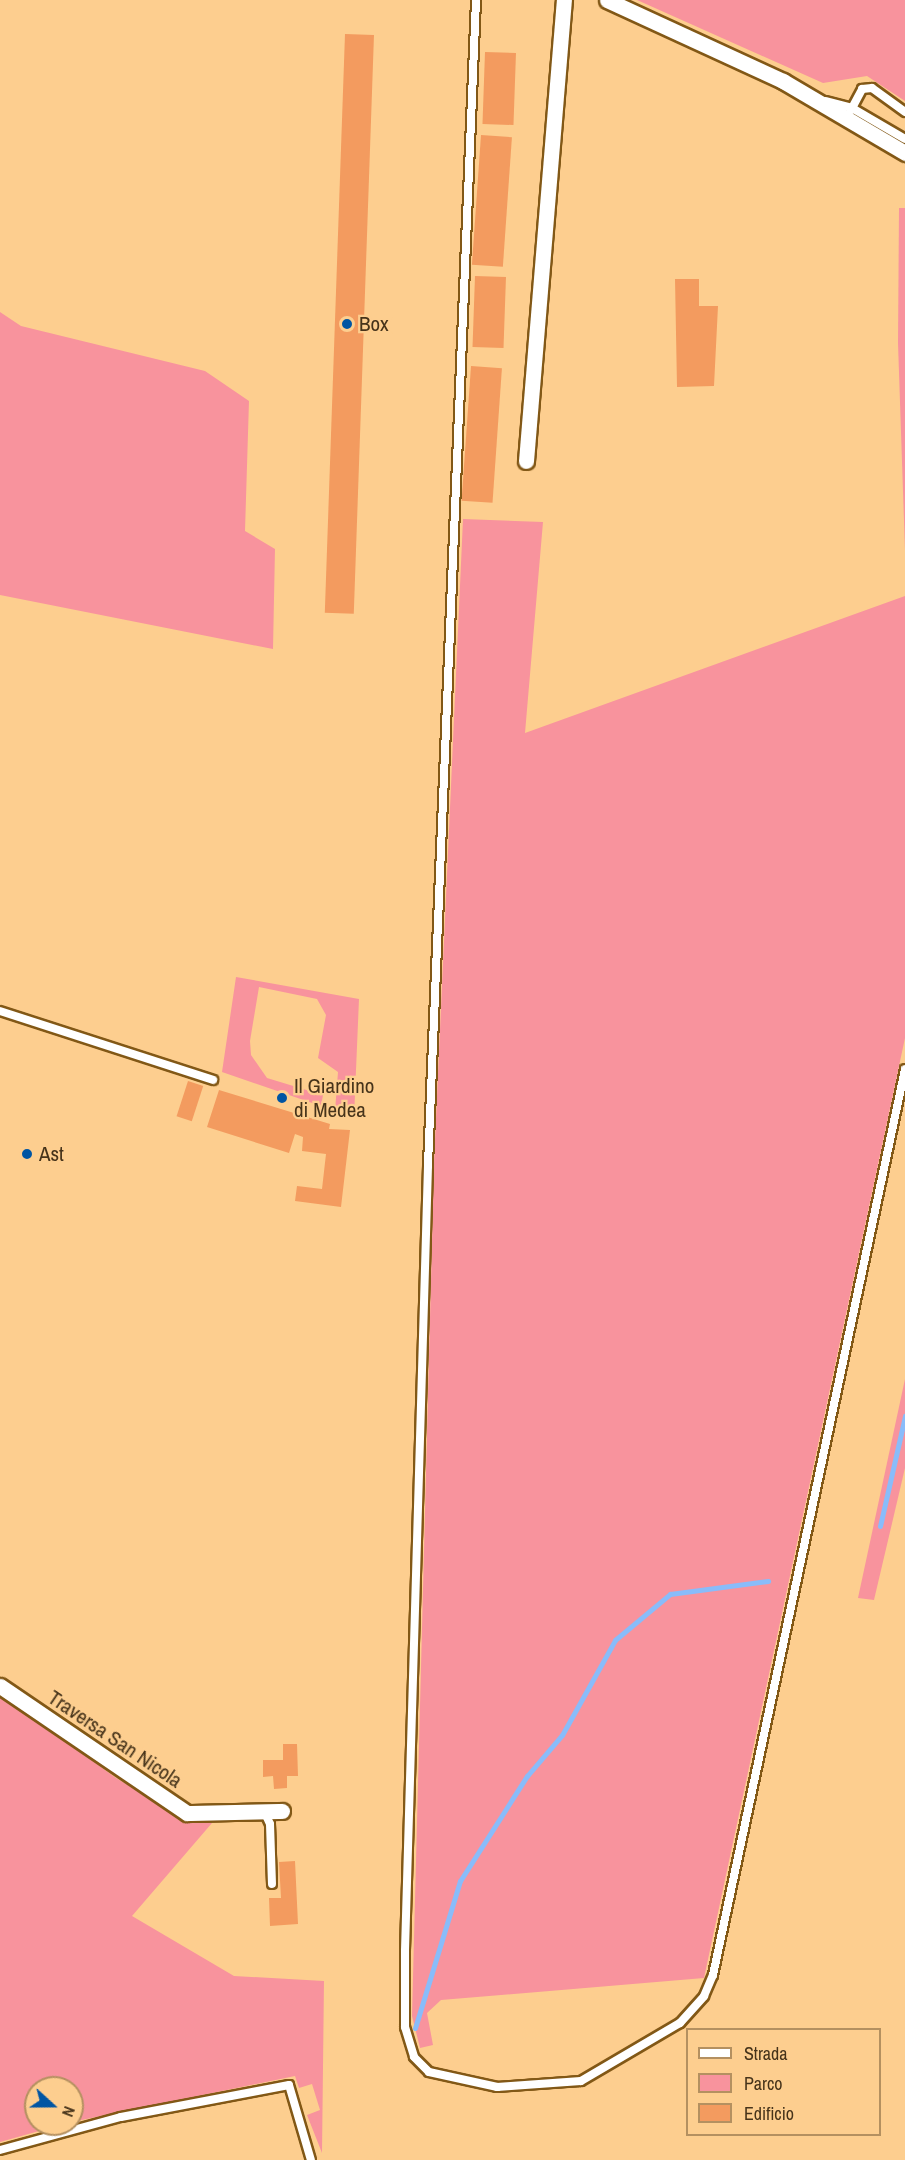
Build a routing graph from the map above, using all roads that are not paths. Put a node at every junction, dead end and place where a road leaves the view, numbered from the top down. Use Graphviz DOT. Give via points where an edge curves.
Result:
graph roads {
  1 [pos="476,0"];
  2 [pos="564,0"];
  3 [pos="607,0"];
  4 [pos="811,98"];
  5 [pos="905,112"];
  6 [pos="849,113"];
  7 [pos="905,139"];
  8 [pos="905,153"];
  9 [pos="905,162"];
  10 [pos="526,461"];
  11 [pos="0,1011"];
  12 [pos="905,1069"];
  13 [pos="213,1080"];
  14 [pos="0,1686"];
  15 [pos="264,1811"];
  16 [pos="282,1811"];
  17 [pos="272,1884"];
  18 [pos="0,2150"];
  19 [pos="311,2160"];
  1 -- 12 [label="lane" via="428,1166 405,1951 405,2028 414,2057 429,2072 497,2087 581,2081 680,2023 704,1996 713,1975"];
  2 -- 10 [label="street"];
  3 -- 4 [label="street"];
  4 -- 6 [label="street"];
  4 -- 9 [label="street" via="862,140"];
  5 -- 6 [label="lane" via="872,88 862,89"];
  6 -- 7 [label="lane"];
  6 -- 8 [label="street"];
  11 -- 13 [label="lane"];
  14 -- 15 [label="street, Traversa San Nicola" via="187,1813"];
  15 -- 16 [label="street, Traversa San Nicola"];
  15 -- 17 [label="lane" via="270,1824"];
  18 -- 19 [label="lane" via="131,2115 289,2085"];
}
